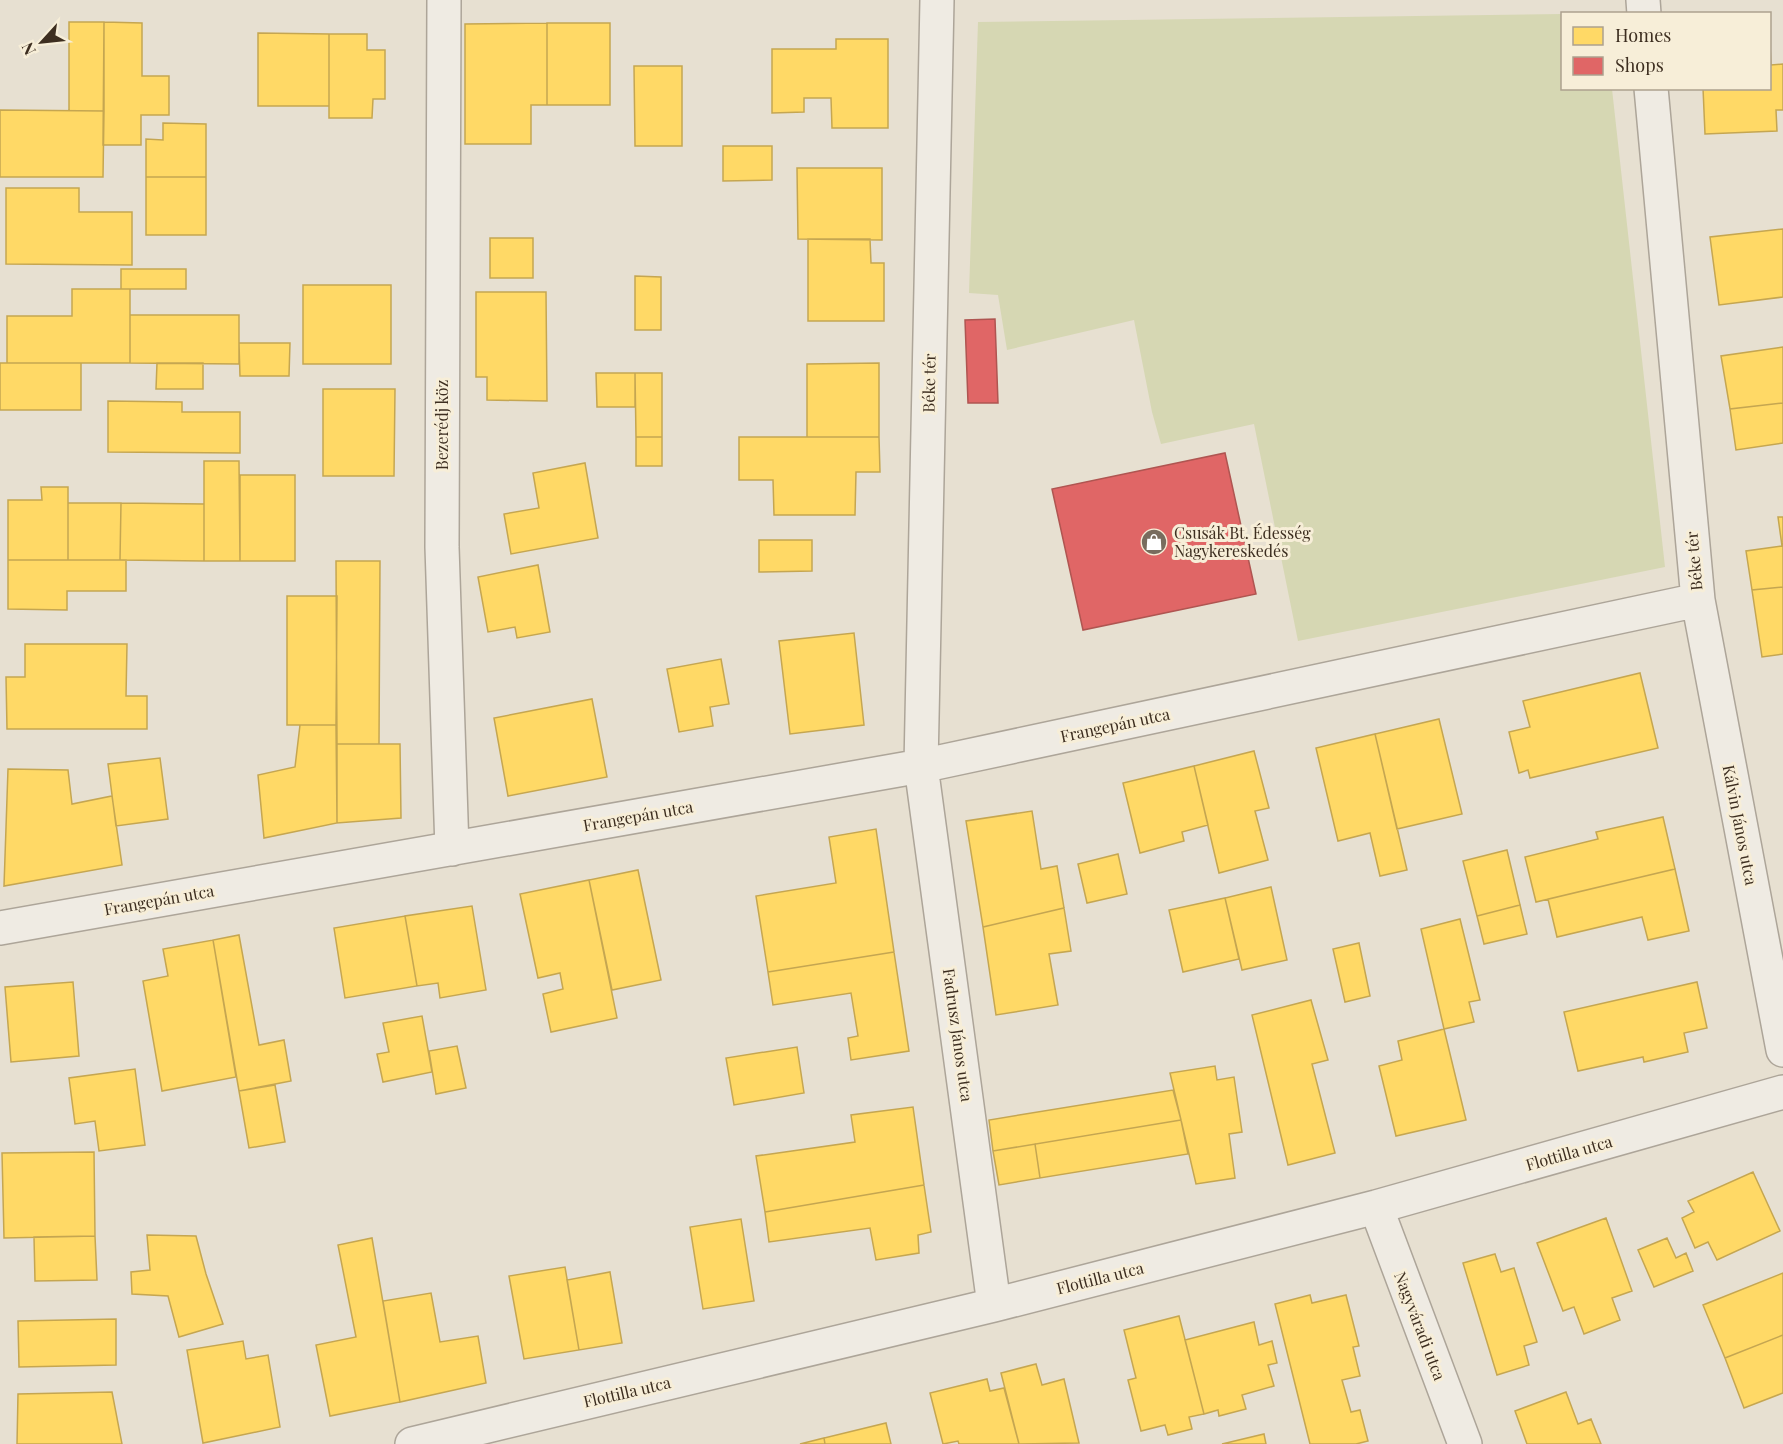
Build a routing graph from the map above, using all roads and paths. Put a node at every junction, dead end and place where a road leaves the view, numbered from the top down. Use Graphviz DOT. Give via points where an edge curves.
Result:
graph roads {
  1 [pos="444,0"];
  2 [pos="937,0"];
  3 [pos="1651,90"];
  4 [pos="1698,600"];
  5 [pos="1273,692"];
  6 [pos="921,766"];
  7 [pos="452,849"];
  8 [pos="0,928"];
  9 [pos="1783,1050"];
  10 [pos="1783,1092"];
  11 [pos="1376,1208"];
  12 [pos="994,1305"];
  13 [pos="412,1444"];
  14 [pos="1465,1444"];
  1 -- 7 [label="street, Bezerédj köz" via="442,547"];
  2 -- 6 [label="street, Béke tér"];
  3 -- 4 [label="street, Béke tér"];
  4 -- 5 [label="street, Béke tér"];
  4 -- 9 [label="street, Kálvin János utca"];
  5 -- 6 [label="street, Frangepán utca"];
  6 -- 7 [label="street, Frangepán utca"];
  6 -- 12 [label="street, Fadrusz János utca"];
  7 -- 8 [label="street, Frangepán utca"];
  10 -- 11 [label="street, Flottilla utca"];
  11 -- 12 [label="street, Flottilla utca"];
  11 -- 14 [label="street, Nagyváradi utca"];
  12 -- 13 [label="street, Flottilla utca"];
}
